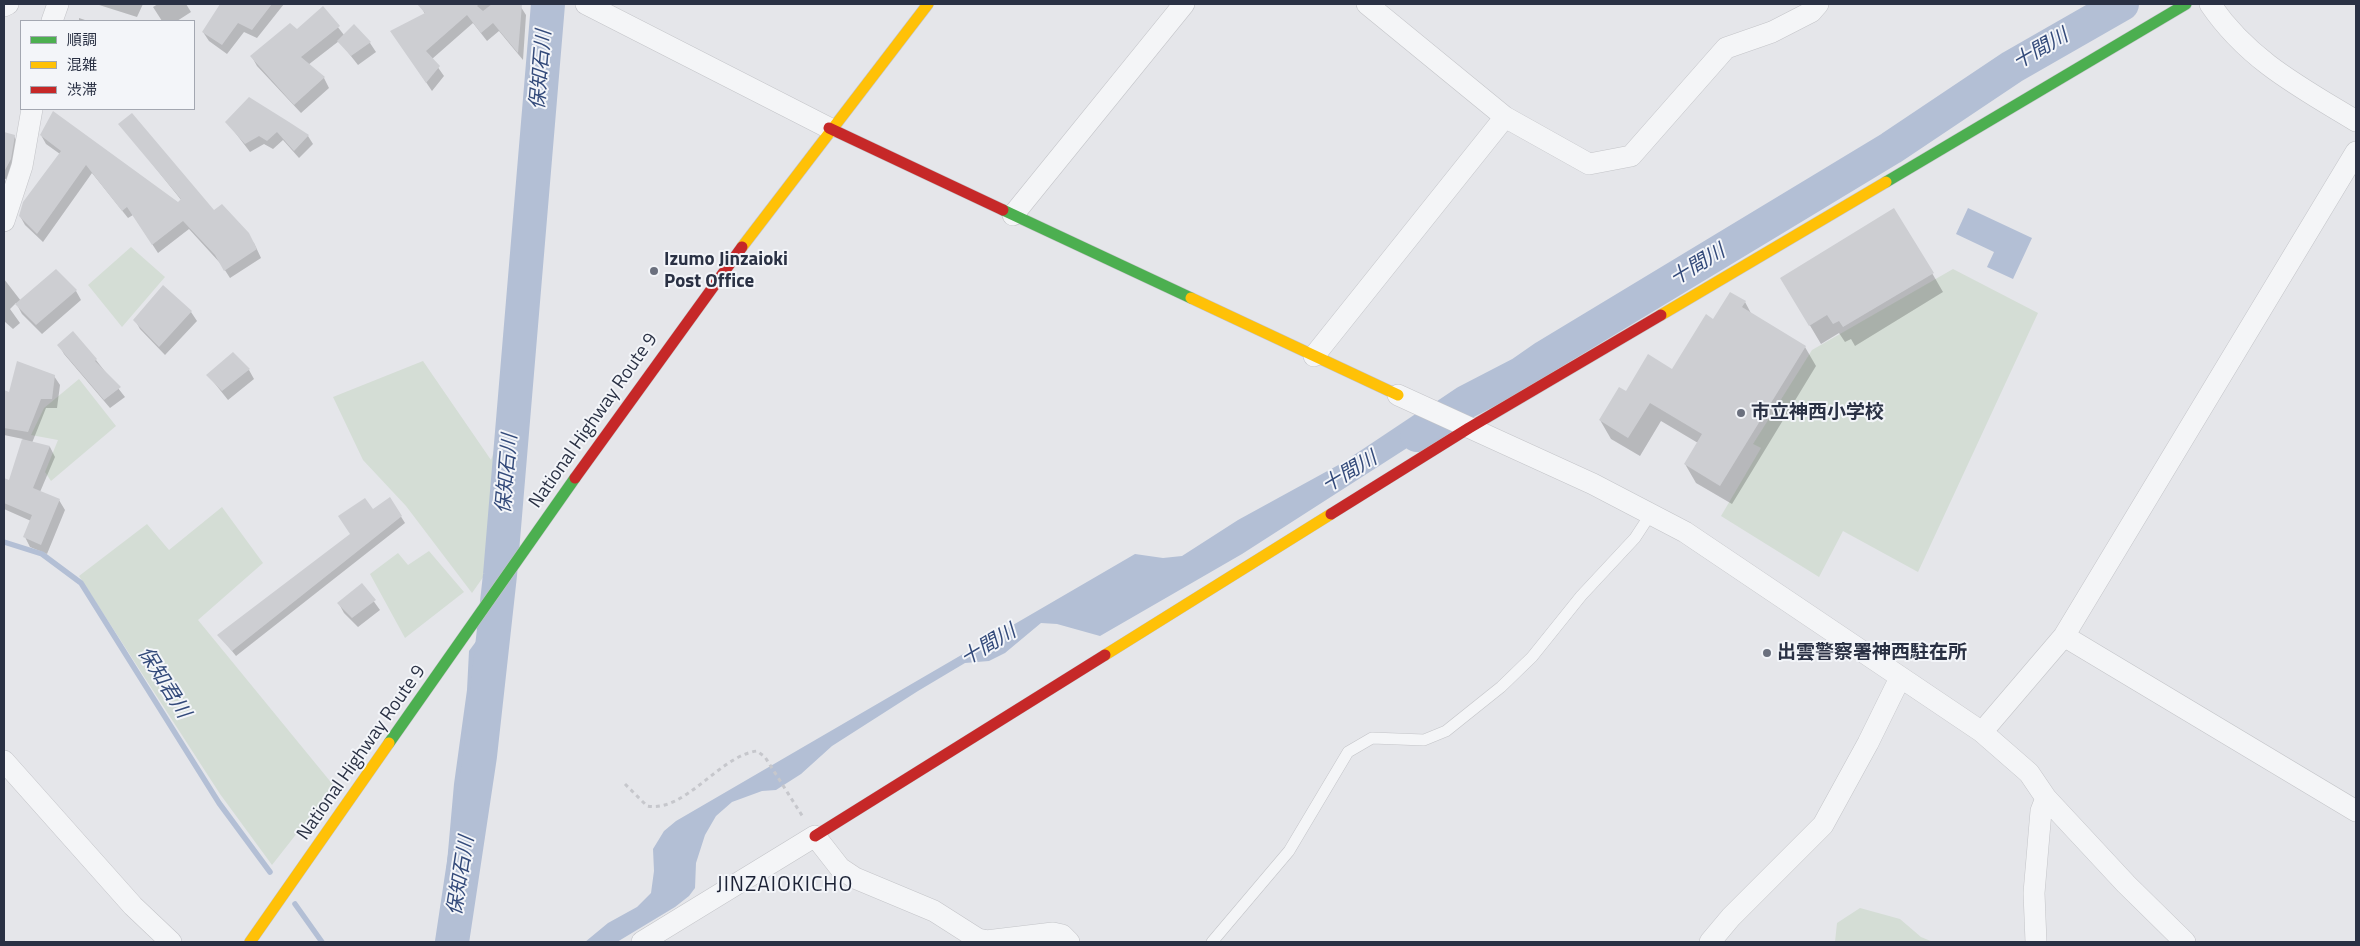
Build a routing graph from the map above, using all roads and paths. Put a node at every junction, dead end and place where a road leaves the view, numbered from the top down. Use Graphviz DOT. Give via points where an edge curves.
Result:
graph roads {
  1 [pos="8,4"];
  2 [pos="58,4"];
  3 [pos="586,4"];
  4 [pos="928,4"];
  5 [pos="1184,4"];
  6 [pos="1367,4"];
  7 [pos="1818,4"];
  8 [pos="2186,4"];
  9 [pos="2210,4"];
  10 [pos="4,6"];
  11 [pos="52,20"];
  12 [pos="32,110"];
  13 [pos="1506,117"];
  14 [pos="2356,121"];
  15 [pos="829,128"];
  16 [pos="2356,152"];
  17 [pos="1013,215"];
  18 [pos="4,220"];
  19 [pos="1314,356"];
  20 [pos="1398,395"];
  21 [pos="1464,426"];
  22 [pos="1650,515"];
  23 [pos="2064,636"];
  24 [pos="1900,678"];
  25 [pos="1982,732"];
  26 [pos="4,761"];
  27 [pos="625,784"];
  28 [pos="2046,798"];
  29 [pos="2356,811"];
  30 [pos="811,830"];
  31 [pos="171,942"];
  32 [pos="250,942"];
  33 [pos="642,942"];
  34 [pos="986,942"];
  35 [pos="1069,942"];
  36 [pos="1212,942"];
  37 [pos="1710,942"];
  38 [pos="2036,942"];
  39 [pos="2185,942"];
  1 -- 10 [label="street"];
  2 -- 11 [label="street"];
  3 -- 15 [label="street"];
  4 -- 15 [label="main road, National Highway Route 9"];
  5 -- 17 [label="street"];
  6 -- 13 [label="street"];
  7 -- 13 [label="street" via="1811,12 1772,32 1726,48 1631,156 1589,164"];
  8 -- 21 [label="main road"];
  9 -- 14 [label="street" via="2246,48 2266,66"];
  12 -- 18 [label="street" via="22,166"];
  13 -- 19 [label="street"];
  15 -- 17 [label="main road"];
  15 -- 32 [label="main road, National Highway Route 9" via="685,321"];
  16 -- 23 [label="street"];
  17 -- 19 [label="main road"];
  19 -- 20 [label="main road"];
  20 -- 21 [label="street"];
  21 -- 22 [label="street" via="1593,484"];
  21 -- 30 [label="main road"];
  22 -- 24 [label="street" via="1702,542"];
  22 -- 36 [label="lane" via="1635,538 1581,596 1532,657 1501,687 1446,731 1424,740 1372,738 1348,752 1289,851"];
  23 -- 25 [label="street"];
  23 -- 29 [label="street"];
  24 -- 25 [label="street"];
  24 -- 37 [label="street" via="1824,825"];
  25 -- 28 [label="street" via="2029,773"];
  26 -- 31 [label="street" via="133,906"];
  27 -- 30 [label="path" via="647,806 658,807 678,798 742,755 757,751 765,757"];
  28 -- 38 [label="street" via="2041,811 2034,893"];
  28 -- 39 [label="street"];
  30 -- 33 [label="street"];
  30 -- 34 [label="street" via="840,868 855,878 934,911"];
  34 -- 35 [label="street" via="1053,933 1062,935"];
}
